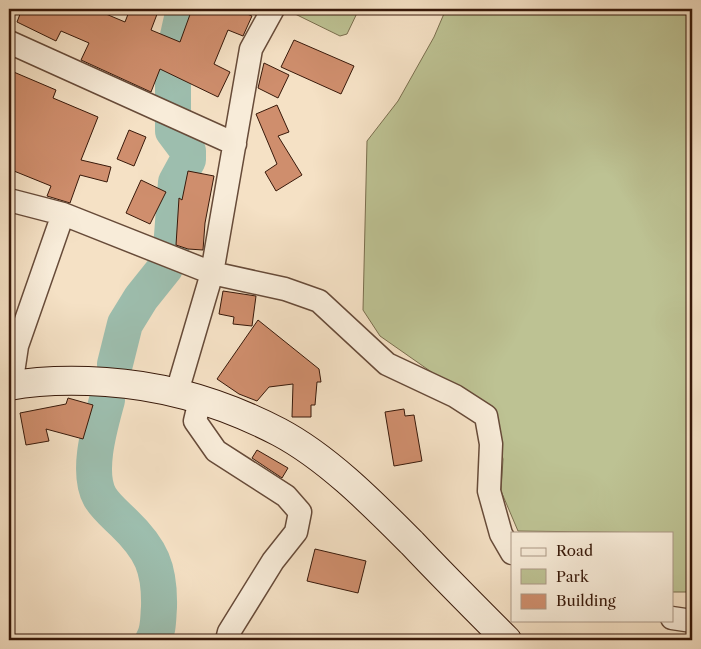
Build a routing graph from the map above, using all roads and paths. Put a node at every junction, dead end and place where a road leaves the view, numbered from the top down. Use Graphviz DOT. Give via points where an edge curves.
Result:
graph roads {
  1 [pos="268,10"];
  2 [pos="9,42"];
  3 [pos="235,144"];
  4 [pos="9,200"];
  5 [pos="63,214"];
  6 [pos="212,273"];
  7 [pos="10,386"];
  8 [pos="189,396"];
  9 [pos="511,551"];
  10 [pos="674,618"];
  11 [pos="692,621"];
  12 [pos="227,640"];
  13 [pos="507,640"];
  1 -- 3 [label="street" via="251,49"];
  2 -- 3 [label="street"];
  3 -- 6 [label="street"];
  4 -- 5 [label="street"];
  5 -- 6 [label="street"];
  5 -- 7 [label="street" via="17,346"];
  6 -- 8 [label="street"];
  6 -- 9 [label="street" via="285,289 319,301 387,364 455,396 486,416 491,444 489,491 501,534"];
  7 -- 8 [label="street" via="71,380 136,384"];
  8 -- 12 [label="street" via="195,420 216,451 286,496 300,512 296,532 273,561"];
  8 -- 13 [label="street" via="228,409 280,433 327,465 374,504"];
  10 -- 11 [label="street"];
}
